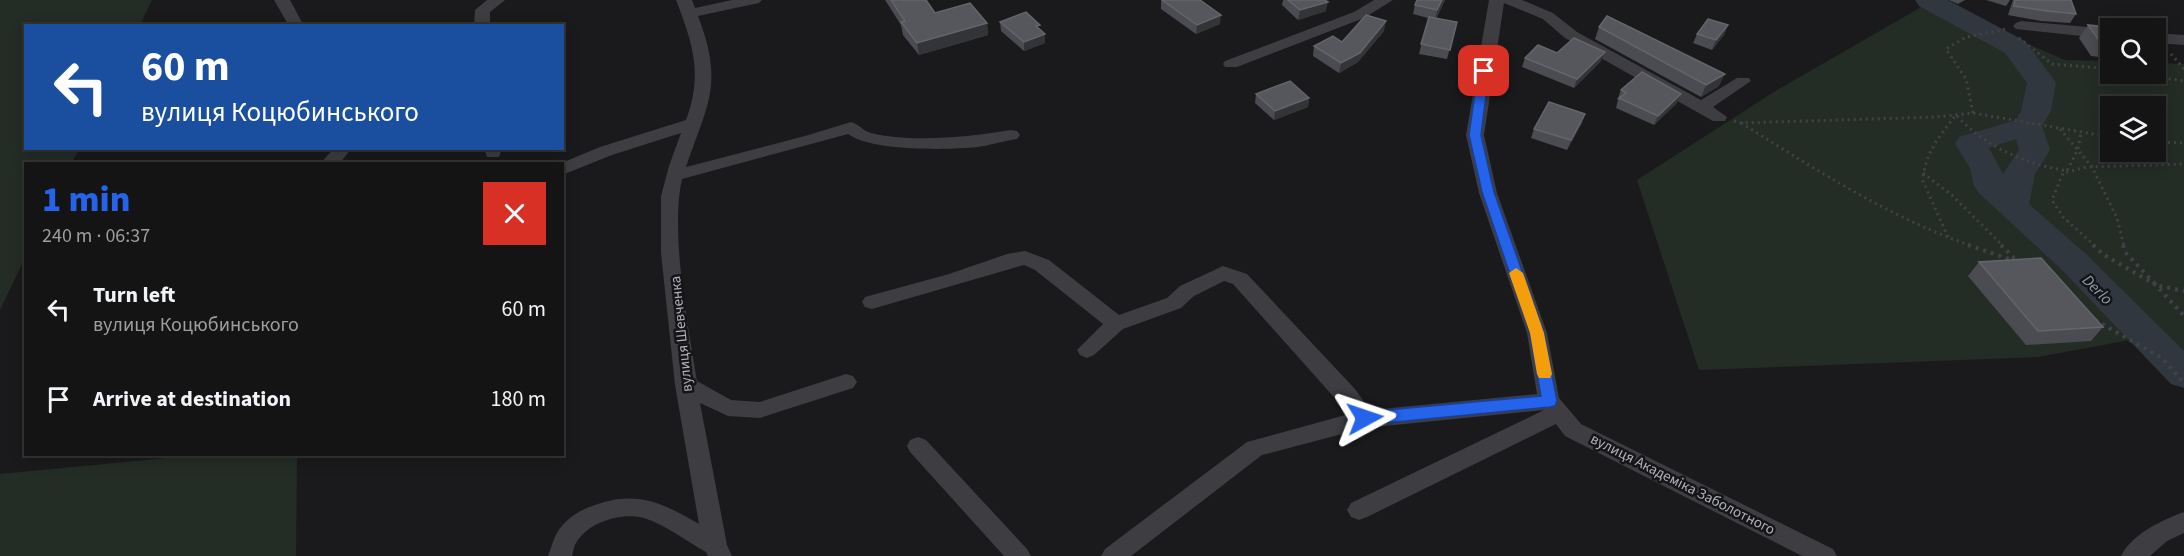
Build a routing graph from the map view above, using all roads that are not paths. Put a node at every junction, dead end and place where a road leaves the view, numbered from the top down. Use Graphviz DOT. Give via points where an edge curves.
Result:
graph roads {
  1 [pos="282,0"];
  2 [pos="497,0"];
  3 [pos="754,0"];
  4 [pos="1385,0"];
  5 [pos="1497,0"];
  6 [pos="1509,0"];
  7 [pos="687,7"];
  8 [pos="296,24"];
  9 [pos="482,24"];
  10 [pos="2015,30"];
  11 [pos="2100,34"];
  12 [pos="2166,39"];
  13 [pos="2184,40"];
  14 [pos="1231,64"];
  15 [pos="1743,81"];
  16 [pos="1701,107"];
  17 [pos="1719,117"];
  18 [pos="692,124"];
  19 [pos="1011,135"];
  20 [pos="342,150"];
  21 [pos="331,162"];
  22 [pos="564,168"];
  23 [pos="676,175"];
  24 [pos="872,302"];
  25 [pos="1116,324"];
  26 [pos="1086,350"];
  27 [pos="846,382"];
  28 [pos="686,385"];
  29 [pos="1554,407"];
  30 [pos="1365,418"];
  31 [pos="918,446"];
  32 [pos="1359,510"];
  33 [pos="2184,522"];
  34 [pos="718,551"];
  35 [pos="560,556"];
  36 [pos="1019,556"];
  37 [pos="1113,556"];
  38 [pos="1825,556"];
  39 [pos="2133,556"];
  1 -- 8 [label="street"];
  2 -- 9 [label="street" via="483,10"];
  3 -- 7 [label="street"];
  4 -- 14 [label="street" via="1359,15"];
  5 -- 29 [label="street" via="1475,135 1488,192 1537,333"];
  6 -- 16 [label="street" via="1548,16 1571,35"];
  7 -- 18 [label="street, вулиця Шевченка" via="705,65 703,93"];
  10 -- 11 [label="street"];
  12 -- 13 [label="street"];
  15 -- 16 [label="street"];
  16 -- 17 [label="street"];
  18 -- 22 [label="street"];
  18 -- 23 [label="street, вулиця Шевченка"];
  19 -- 23 [label="street" via="965,143 885,141 862,136 851,127"];
  20 -- 21 [label="street"];
  23 -- 28 [label="street, вулиця Шевченка" via="669,208"];
  24 -- 25 [label="street" via="1025,258 1042,265"];
  25 -- 26 [label="street"];
  25 -- 30 [label="street" via="1174,303 1210,277 1222,273 1240,279"];
  27 -- 28 [label="street" via="760,410 728,408"];
  28 -- 34 [label="street, вулиця Шевченка"];
  29 -- 30 [label="street"];
  29 -- 32 [label="street"];
  29 -- 38 [label="street, вулиця Академіка Заболотного" via="1573,429"];
  30 -- 37 [label="street" via="1255,448"];
  31 -- 36 [label="street"];
  33 -- 39 [label="street" via="2159,534"];
  34 -- 35 [label="street, вулиця Шевченка" via="657,514 635,507 583,520 568,535"];
}
